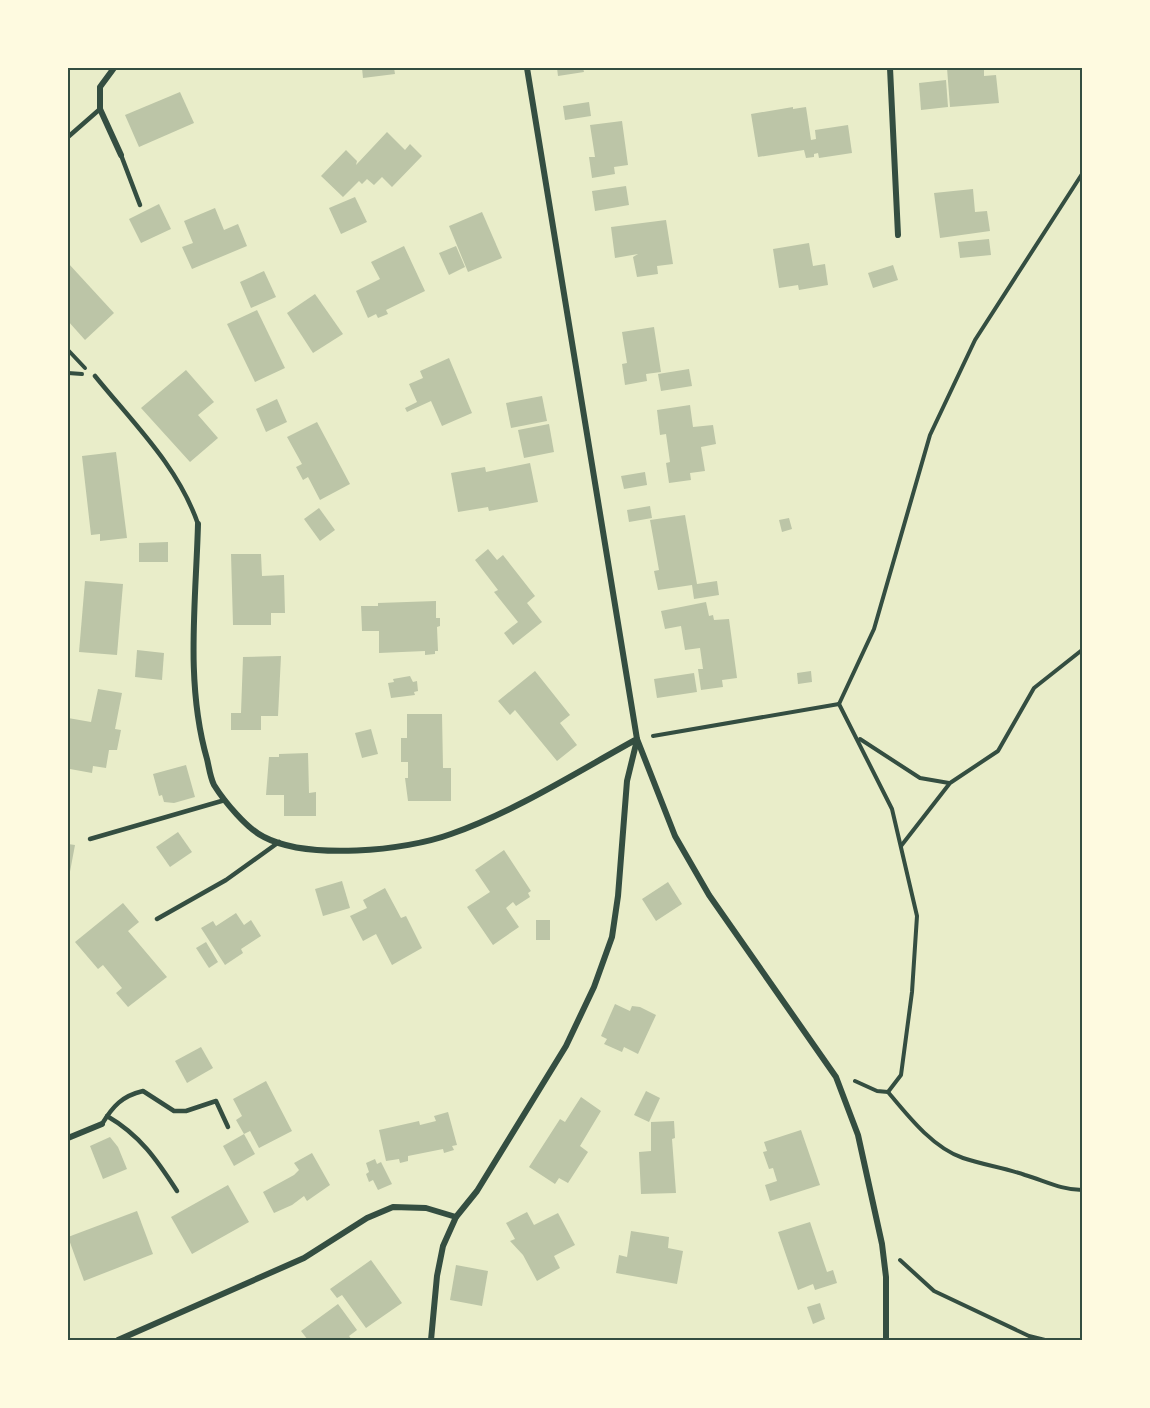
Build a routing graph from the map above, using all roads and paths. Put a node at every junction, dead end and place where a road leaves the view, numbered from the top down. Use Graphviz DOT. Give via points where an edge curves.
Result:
graph roads {
  1 [pos="114,68"];
  2 [pos="527,68"];
  3 [pos="890,68"];
  4 [pos="100,109"];
  5 [pos="68,137"];
  6 [pos="122,155"];
  7 [pos="1083,174"];
  8 [pos="140,205"];
  9 [pos="898,235"];
  10 [pos="68,350"];
  11 [pos="94,376"];
  12 [pos="198,524"];
  13 [pos="1083,650"];
  14 [pos="840,705"];
  15 [pos="859,738"];
  16 [pos="637,740"];
  17 [pos="950,783"];
  18 [pos="225,800"];
  19 [pos="90,839"];
  20 [pos="279,842"];
  21 [pos="901,847"];
  22 [pos="157,919"];
  23 [pos="836,1077"];
  24 [pos="888,1092"];
  25 [pos="107,1116"];
  26 [pos="102,1124"];
  27 [pos="228,1127"];
  28 [pos="68,1138"];
  29 [pos="1083,1190"];
  30 [pos="177,1191"];
  31 [pos="456,1217"];
  32 [pos="882,1244"];
  33 [pos="118,1341"];
  34 [pos="431,1341"];
  35 [pos="886,1341"];
  36 [pos="1045,1341"];
  1 -- 4 [label="street" via="99,87"];
  2 -- 16 [label="street"];
  3 -- 9 [label="street"];
  4 -- 5 [label="lane"];
  4 -- 6 [label="street"];
  6 -- 8 [label="lane"];
  7 -- 14 [label="path" via="975,340 930,435 874,629"];
  10 -- 11 [label="path"];
  11 -- 12 [label="lane" via="169,465"];
  12 -- 18 [label="street" via="193,677 200,737 214,784"];
  13 -- 17 [label="path" via="1034,688 998,751"];
  14 -- 15 [label="path"];
  14 -- 16 [label="path"];
  15 -- 17 [label="path" via="920,778"];
  15 -- 21 [label="path" via="892,809"];
  16 -- 20 [label="street" via="451,834 403,846 319,851"];
  16 -- 23 [label="street" via="675,836 709,895"];
  16 -- 31 [label="street" via="627,781 612,937 594,987 566,1046 526,1114"];
  17 -- 21 [label="path"];
  18 -- 19 [label="lane"];
  18 -- 20 [label="street" via="263,837"];
  20 -- 22 [label="lane" via="226,880"];
  21 -- 24 [label="path" via="917,916 901,1075"];
  23 -- 24 [label="path"];
  23 -- 32 [label="street" via="858,1135"];
  24 -- 29 [label="path" via="937,1143 961,1157 1066,1190"];
  25 -- 26 [label="lane"];
  25 -- 27 [label="lane" via="125,1096 143,1091 174,1111 216,1101"];
  25 -- 30 [label="lane" via="142,1142"];
  26 -- 28 [label="street"];
  31 -- 33 [label="street" via="426,1208 393,1208 367,1218 304,1258"];
  31 -- 34 [label="street" via="443,1245"];
  32 -- 35 [label="street"];
  32 -- 36 [label="path" via="934,1291"];
}
